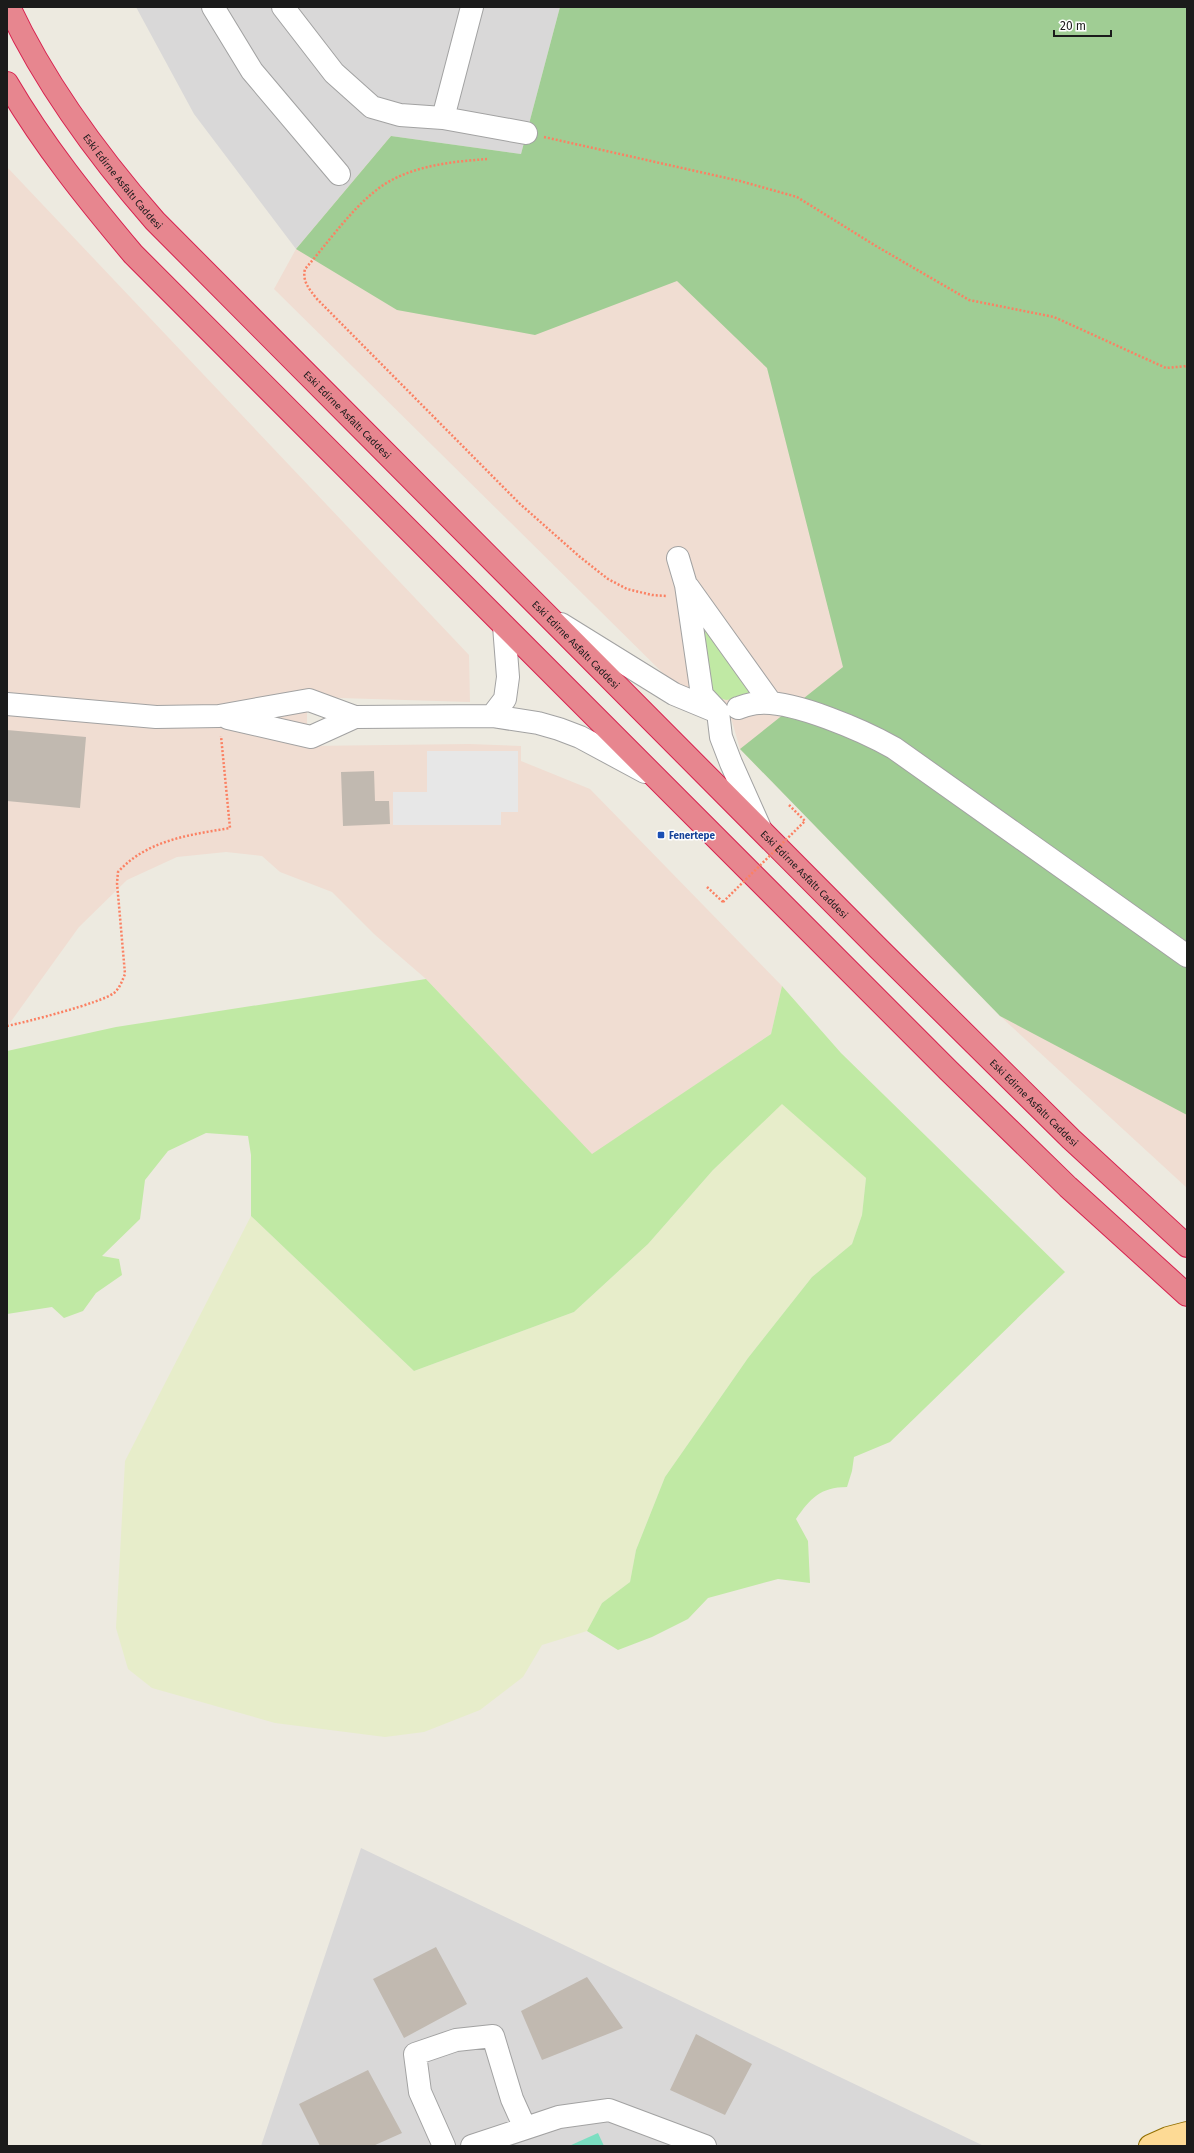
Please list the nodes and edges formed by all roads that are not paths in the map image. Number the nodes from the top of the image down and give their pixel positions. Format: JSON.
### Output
{"nodes":[{"id":1,"x":9,"y":7,"type":"edge"},
{"id":2,"x":213,"y":7,"type":"edge"},
{"id":3,"x":283,"y":7,"type":"edge"},
{"id":4,"x":472,"y":7,"type":"edge"},
{"id":5,"x":7,"y":83,"type":"edge"},
{"id":6,"x":443,"y":118,"type":"junction"},
{"id":7,"x":526,"y":133,"type":"road end"},
{"id":8,"x":339,"y":174,"type":"dead end"},
{"id":9,"x":678,"y":558,"type":"dead end"},
{"id":10,"x":687,"y":590,"type":"junction"},
{"id":11,"x":548,"y":616,"type":"junction"},
{"id":12,"x":504,"y":626,"type":"junction"},
{"id":13,"x":7,"y":704,"type":"edge"},
{"id":14,"x":771,"y":704,"type":"junction"},
{"id":15,"x":728,"y":710,"type":"junction"},
{"id":16,"x":219,"y":716,"type":"junction"},
{"id":17,"x":492,"y":716,"type":"junction"},
{"id":18,"x":355,"y":717,"type":"junction"},
{"id":19,"x":657,"y":778,"type":"junction"},
{"id":20,"x":760,"y":828,"type":"junction"},
{"id":21,"x":1187,"y":956,"type":"edge"},
{"id":22,"x":1187,"y":1246,"type":"edge"},
{"id":23,"x":1187,"y":1295,"type":"edge"},
{"id":24,"x":525,"y":2128,"type":"junction"},
{"id":25,"x":1187,"y":2133,"type":"edge"},
{"id":26,"x":444,"y":2146,"type":"edge"},
{"id":27,"x":472,"y":2146,"type":"edge"},
{"id":28,"x":704,"y":2146,"type":"edge"},
{"id":29,"x":1150,"y":2146,"type":"edge"}],
"edges":[{"from":1,"to":11,"type":"highway","name":"Eski Edirne Asfaltı Caddesi"},
{"from":2,"to":8,"type":"lane"},
{"from":3,"to":6,"type":"lane"},
{"from":4,"to":6,"type":"lane"},
{"from":5,"to":12,"type":"highway"},
{"from":6,"to":7,"type":"lane"},
{"from":9,"to":10,"type":"lane"},
{"from":10,"to":14,"type":"lane"},
{"from":10,"to":15,"type":"lane"},
{"from":11,"to":15,"type":"lane"},
{"from":11,"to":20,"type":"highway","name":"Eski Edirne Asfaltı Caddesi"},
{"from":12,"to":17,"type":"lane"},
{"from":12,"to":19,"type":"highway"},
{"from":13,"to":16,"type":"lane"},
{"from":14,"to":15,"type":"lane"},
{"from":14,"to":21,"type":"lane"},
{"from":15,"to":20,"type":"lane"},
{"from":16,"to":18,"type":"lane"},
{"from":16,"to":18,"type":"lane"},
{"from":17,"to":18,"type":"lane"},
{"from":17,"to":19,"type":"lane"},
{"from":19,"to":23,"type":"highway"},
{"from":20,"to":22,"type":"highway","name":"Eski Edirne Asfaltı Caddesi"},
{"from":24,"to":26,"type":"lane"},
{"from":24,"to":27,"type":"lane"},
{"from":24,"to":28,"type":"lane"},
{"from":25,"to":29,"type":"main road"}]}
